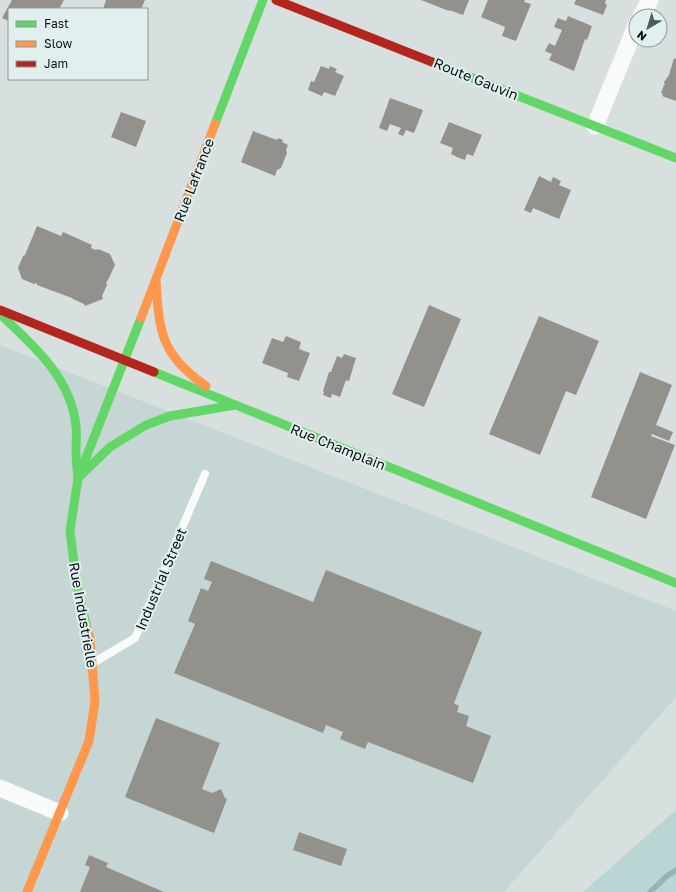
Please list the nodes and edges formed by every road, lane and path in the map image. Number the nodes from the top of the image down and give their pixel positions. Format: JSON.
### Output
{"nodes":[{"id":1,"x":263,"y":0,"type":"edge"},
{"id":2,"x":276,"y":0,"type":"edge"},
{"id":3,"x":628,"y":46,"type":"edge"},
{"id":4,"x":595,"y":126,"type":"junction"},
{"id":5,"x":676,"y":158,"type":"edge"},
{"id":6,"x":156,"y":279,"type":"junction"},
{"id":7,"x":0,"y":310,"type":"edge"},
{"id":8,"x":0,"y":314,"type":"edge"},
{"id":9,"x":125,"y":360,"type":"junction"},
{"id":10,"x":235,"y":405,"type":"junction"},
{"id":11,"x":205,"y":474,"type":"dead end"},
{"id":12,"x":78,"y":478,"type":"junction"},
{"id":13,"x":676,"y":583,"type":"edge"},
{"id":14,"x":93,"y":663,"type":"junction"},
{"id":15,"x":0,"y":788,"type":"edge"},
{"id":16,"x":60,"y":813,"type":"junction"},
{"id":17,"x":27,"y":892,"type":"edge"}],
"edges":[{"from":1,"to":6,"type":"main road","name":"Rue Lafrance"},
{"from":2,"to":4,"type":"main road","name":"Route Gauvin"},
{"from":3,"to":4,"type":"street"},
{"from":4,"to":5,"type":"main road","name":"Route Gauvin"},
{"from":6,"to":9,"type":"main road","name":"Rue Lafrance"},
{"from":6,"to":10,"type":"main road"},
{"from":7,"to":9,"type":"main road","name":"Rue Champlain"},
{"from":8,"to":12,"type":"main road"},
{"from":9,"to":10,"type":"main road","name":"Rue Champlain"},
{"from":9,"to":12,"type":"main road","name":"Rue Industrielle"},
{"from":10,"to":12,"type":"main road"},
{"from":10,"to":13,"type":"main road","name":"Rue Champlain"},
{"from":11,"to":14,"type":"lane","name":"Industrial Street"},
{"from":12,"to":14,"type":"main road","name":"Rue Industrielle"},
{"from":14,"to":16,"type":"main road","name":"Rue Industrielle"},
{"from":15,"to":16,"type":"street"},
{"from":16,"to":17,"type":"main road","name":"Rue Industrielle"}]}
